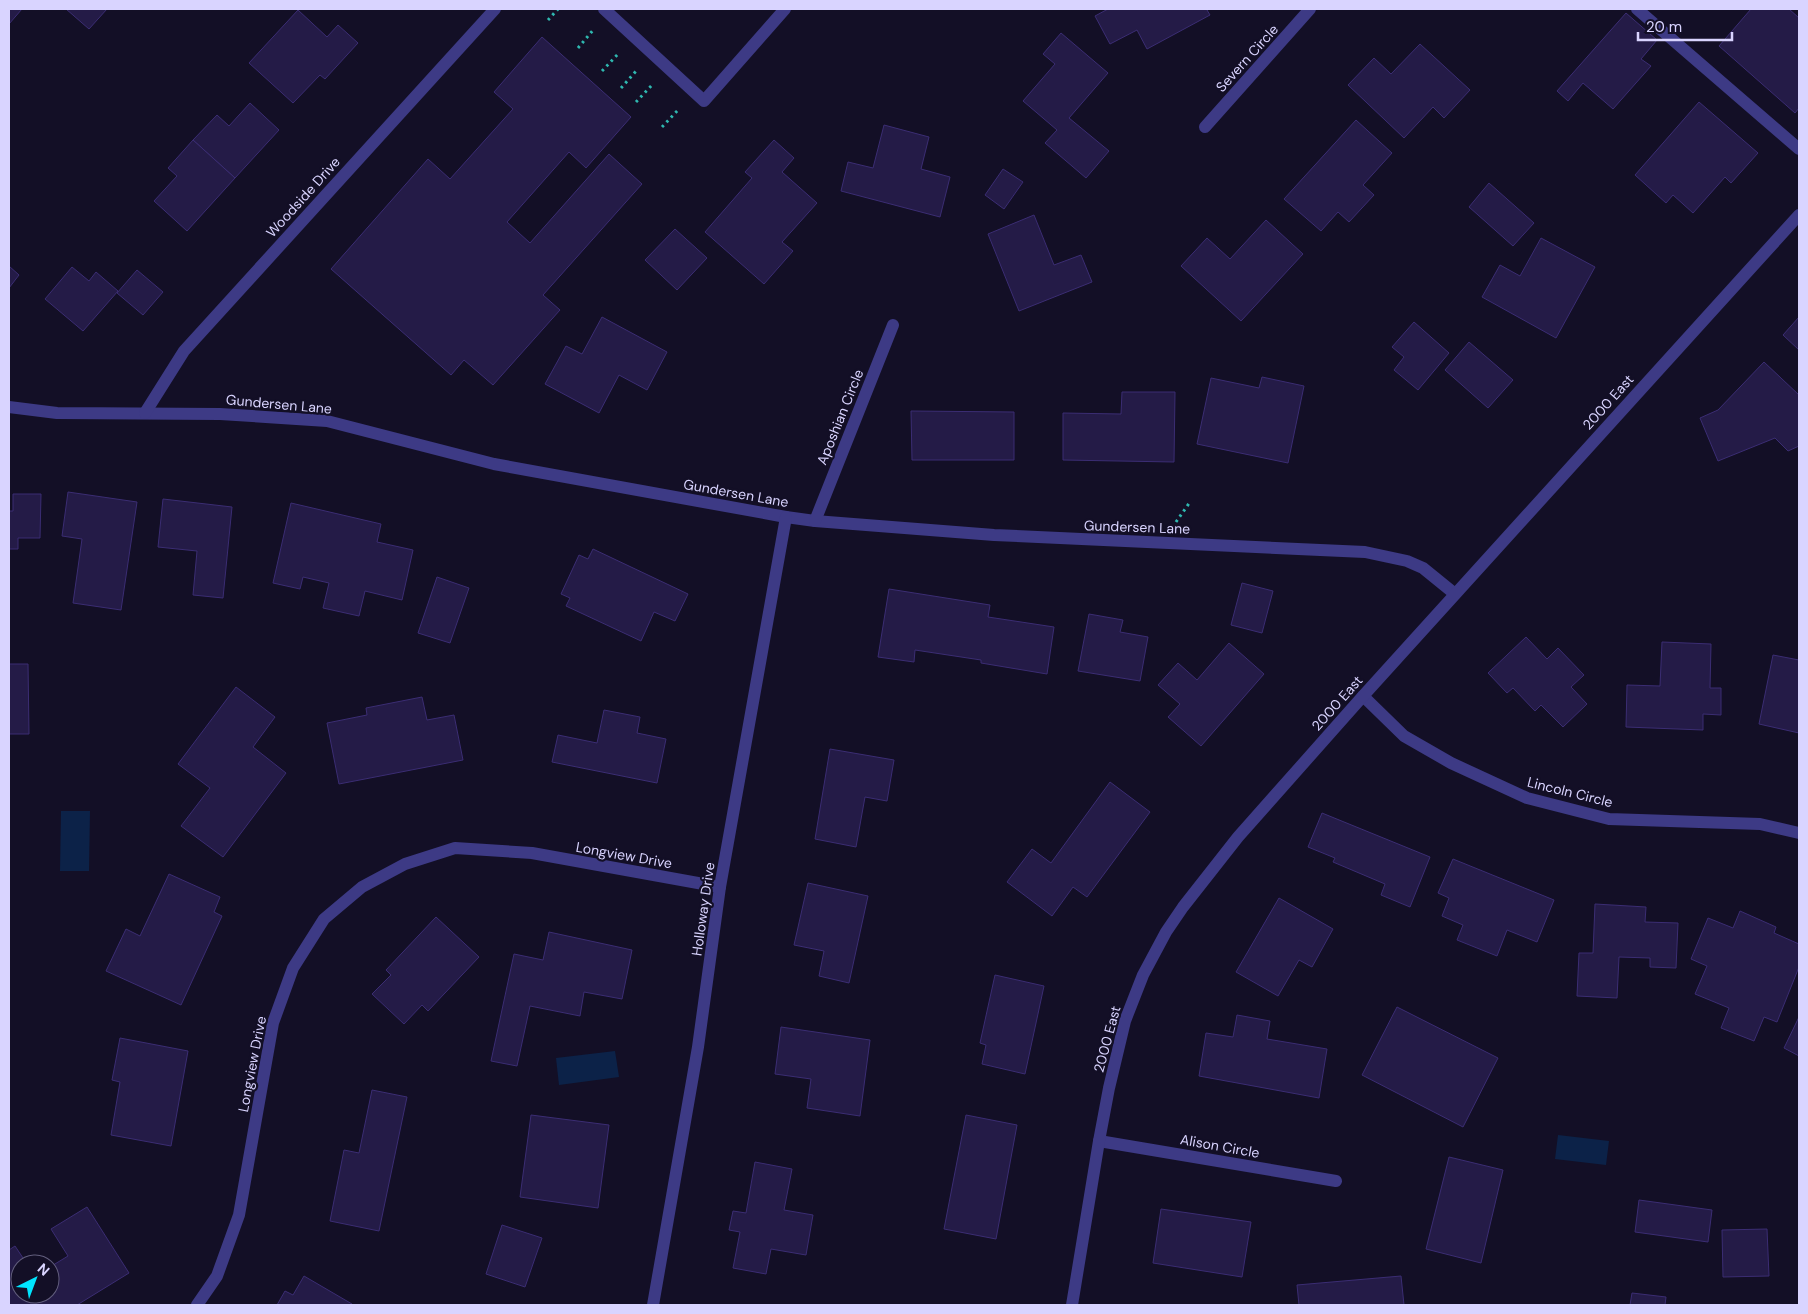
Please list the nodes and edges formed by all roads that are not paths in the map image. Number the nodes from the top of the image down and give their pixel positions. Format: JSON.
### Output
{"nodes":[{"id":1,"x":495,"y":9,"type":"edge"},
{"id":2,"x":604,"y":9,"type":"edge"},
{"id":3,"x":785,"y":9,"type":"edge"},
{"id":4,"x":1310,"y":9,"type":"edge"},
{"id":5,"x":1637,"y":9,"type":"edge"},
{"id":6,"x":1205,"y":127,"type":"dead end"},
{"id":7,"x":1799,"y":149,"type":"edge"},
{"id":8,"x":1799,"y":216,"type":"edge"},
{"id":9,"x":894,"y":326,"type":"dead end"},
{"id":10,"x":9,"y":407,"type":"edge"},
{"id":11,"x":145,"y":413,"type":"junction"},
{"id":12,"x":786,"y":517,"type":"junction"},
{"id":13,"x":815,"y":521,"type":"junction"},
{"id":14,"x":1455,"y":594,"type":"junction"},
{"id":15,"x":1363,"y":696,"type":"junction"},
{"id":16,"x":1799,"y":833,"type":"edge"},
{"id":17,"x":720,"y":887,"type":"junction"},
{"id":18,"x":1099,"y":1141,"type":"junction"},
{"id":19,"x":1336,"y":1181,"type":"dead end"},
{"id":20,"x":197,"y":1305,"type":"edge"},
{"id":21,"x":653,"y":1305,"type":"edge"},
{"id":22,"x":1072,"y":1305,"type":"edge"}],
"edges":[{"from":1,"to":11,"type":"street","name":"Woodside Drive"},
{"from":2,"to":3,"type":"street"},
{"from":4,"to":6,"type":"street","name":"Severn Circle"},
{"from":5,"to":7,"type":"street"},
{"from":8,"to":14,"type":"street","name":"2000 East"},
{"from":9,"to":13,"type":"street","name":"Aposhian Circle"},
{"from":10,"to":11,"type":"street","name":"Gundersen Lane"},
{"from":11,"to":12,"type":"street","name":"Gundersen Lane"},
{"from":12,"to":13,"type":"street","name":"Gundersen Lane"},
{"from":12,"to":17,"type":"street","name":"Holloway Drive"},
{"from":13,"to":14,"type":"street","name":"Gundersen Lane"},
{"from":14,"to":15,"type":"street","name":"2000 East"},
{"from":15,"to":16,"type":"street","name":"Lincoln Circle"},
{"from":15,"to":18,"type":"street","name":"2000 East"},
{"from":17,"to":20,"type":"street","name":"Longview Drive"},
{"from":17,"to":21,"type":"street","name":"Holloway Drive"},
{"from":18,"to":19,"type":"street","name":"Alison Circle"},
{"from":18,"to":22,"type":"street","name":"2000 East"}]}
